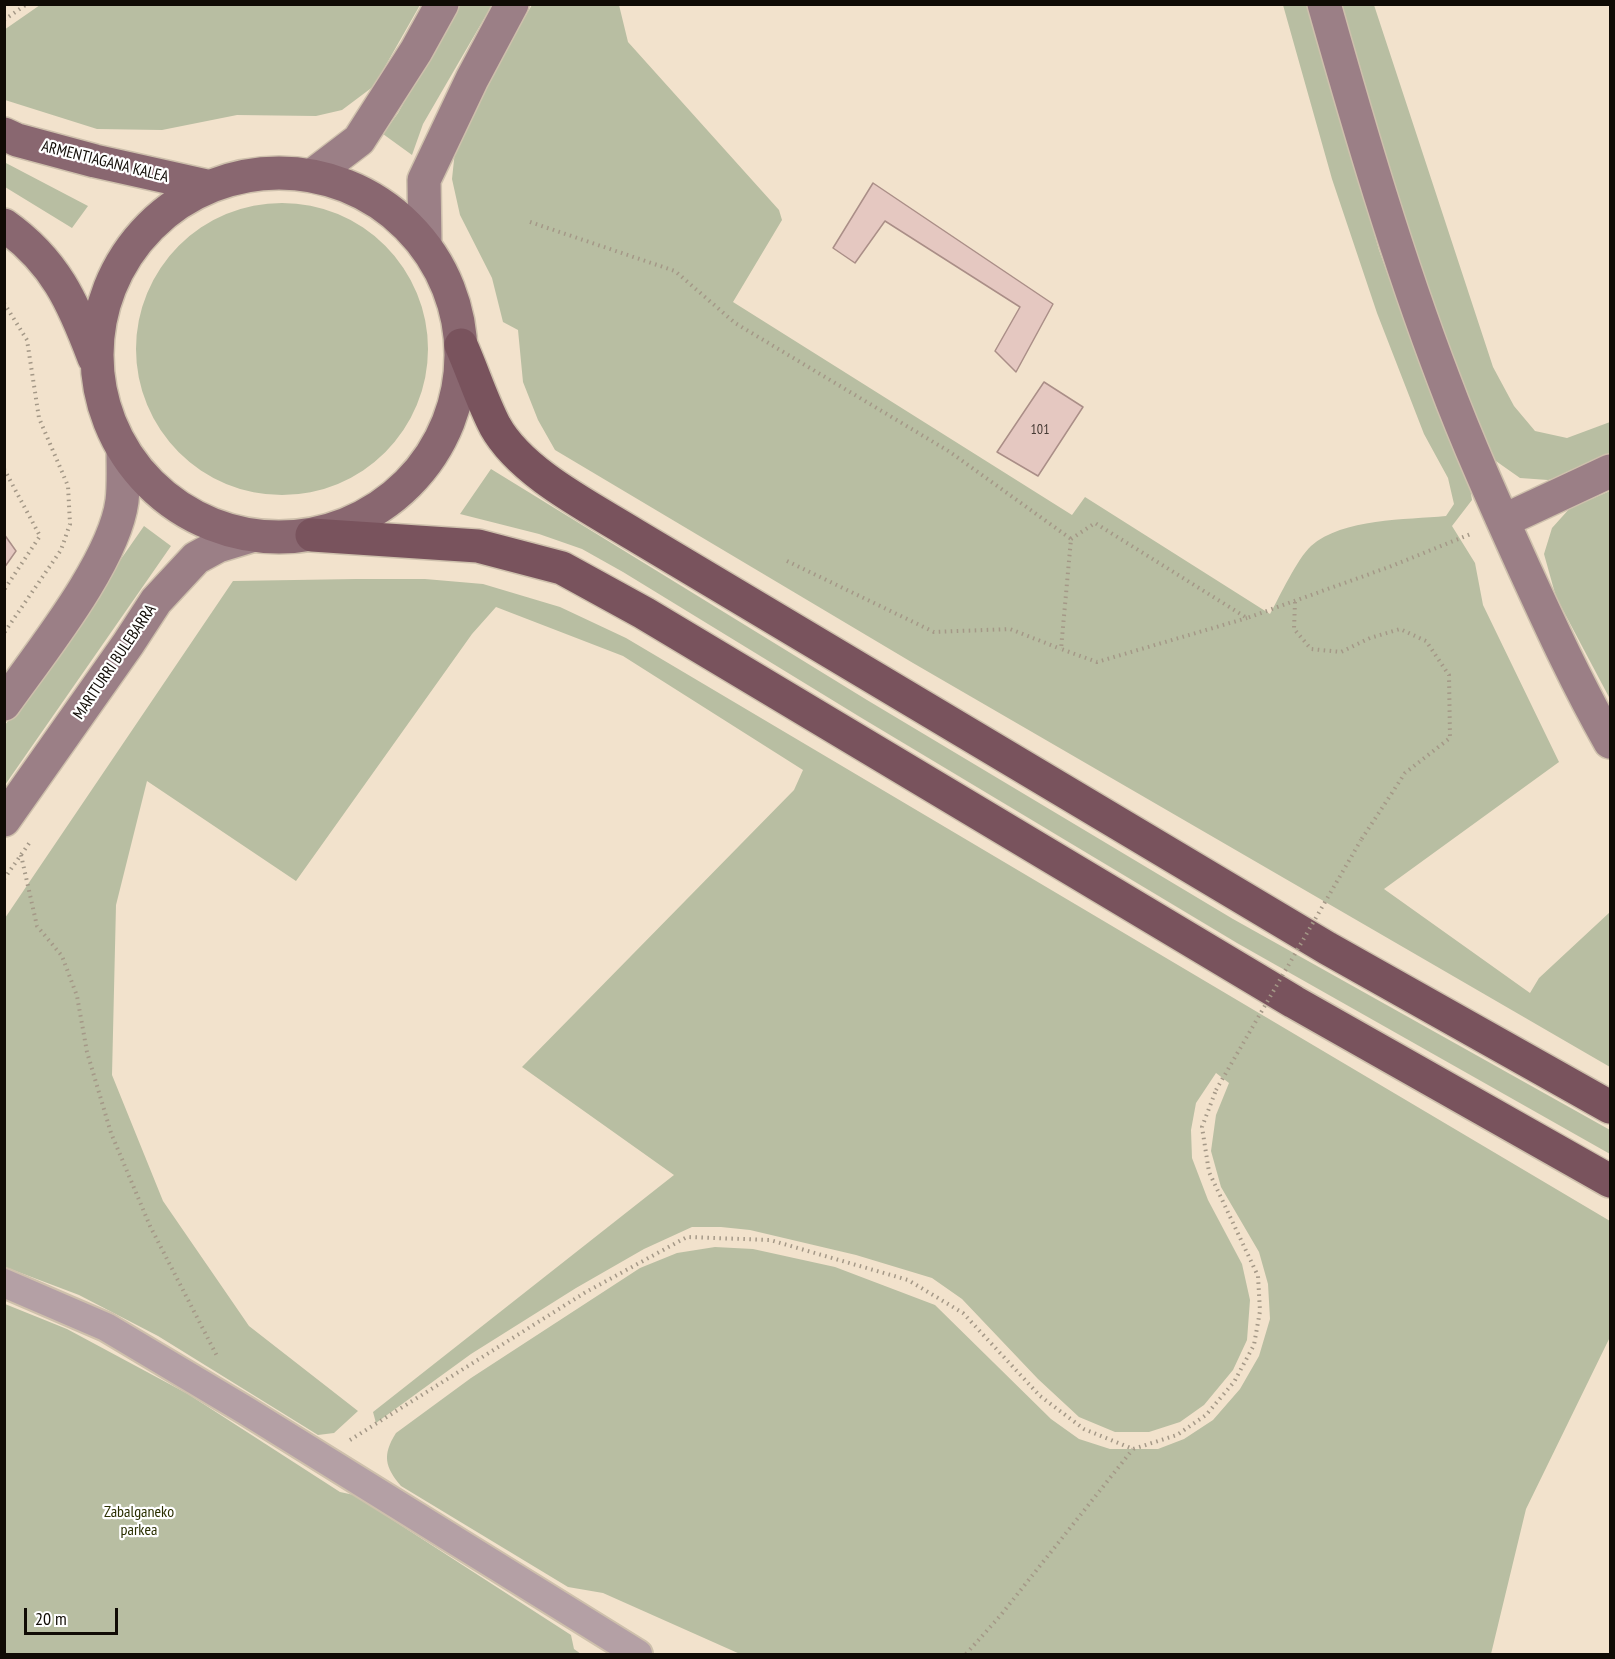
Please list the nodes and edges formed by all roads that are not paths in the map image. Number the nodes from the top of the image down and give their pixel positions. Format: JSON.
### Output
{"nodes":[{"id":1,"x":441,"y":4,"type":"edge"},
{"id":2,"x":512,"y":4,"type":"edge"},
{"id":3,"x":1324,"y":4,"type":"edge"},
{"id":4,"x":4,"y":134,"type":"edge"},
{"id":5,"x":313,"y":175,"type":"junction"},
{"id":6,"x":207,"y":186,"type":"junction"},
{"id":7,"x":4,"y":225,"type":"edge"},
{"id":8,"x":426,"y":246,"type":"junction"},
{"id":9,"x":461,"y":345,"type":"junction"},
{"id":10,"x":96,"y":365,"type":"junction"},
{"id":11,"x":123,"y":450,"type":"junction"},
{"id":12,"x":1611,"y":471,"type":"edge"},
{"id":13,"x":1503,"y":520,"type":"junction"},
{"id":14,"x":312,"y":535,"type":"junction"},
{"id":15,"x":251,"y":536,"type":"junction"},
{"id":16,"x":4,"y":704,"type":"edge"},
{"id":17,"x":1611,"y":742,"type":"edge"},
{"id":18,"x":4,"y":819,"type":"edge"},
{"id":19,"x":1611,"y":1107,"type":"edge"},
{"id":20,"x":1611,"y":1181,"type":"edge"},
{"id":21,"x":4,"y":1283,"type":"edge"},
{"id":22,"x":638,"y":1654,"type":"edge"}],
"edges":[{"from":1,"to":5,"type":"street"},
{"from":2,"to":8,"type":"street"},
{"from":3,"to":13,"type":"street"},
{"from":4,"to":6,"type":"main road","name":"ARMENTIAGANA KALEA"},
{"from":5,"to":6,"type":"main road"},
{"from":5,"to":8,"type":"main road"},
{"from":6,"to":10,"type":"main road"},
{"from":7,"to":10,"type":"main road"},
{"from":8,"to":9,"type":"main road"},
{"from":9,"to":14,"type":"main road"},
{"from":9,"to":19,"type":"highway"},
{"from":10,"to":11,"type":"main road"},
{"from":11,"to":15,"type":"main road"},
{"from":11,"to":16,"type":"street"},
{"from":12,"to":13,"type":"street"},
{"from":13,"to":17,"type":"street"},
{"from":14,"to":15,"type":"main road"},
{"from":14,"to":20,"type":"highway"},
{"from":15,"to":18,"type":"street","name":"MARITURRI BULEBARRA"},
{"from":21,"to":22,"type":"street"}]}
